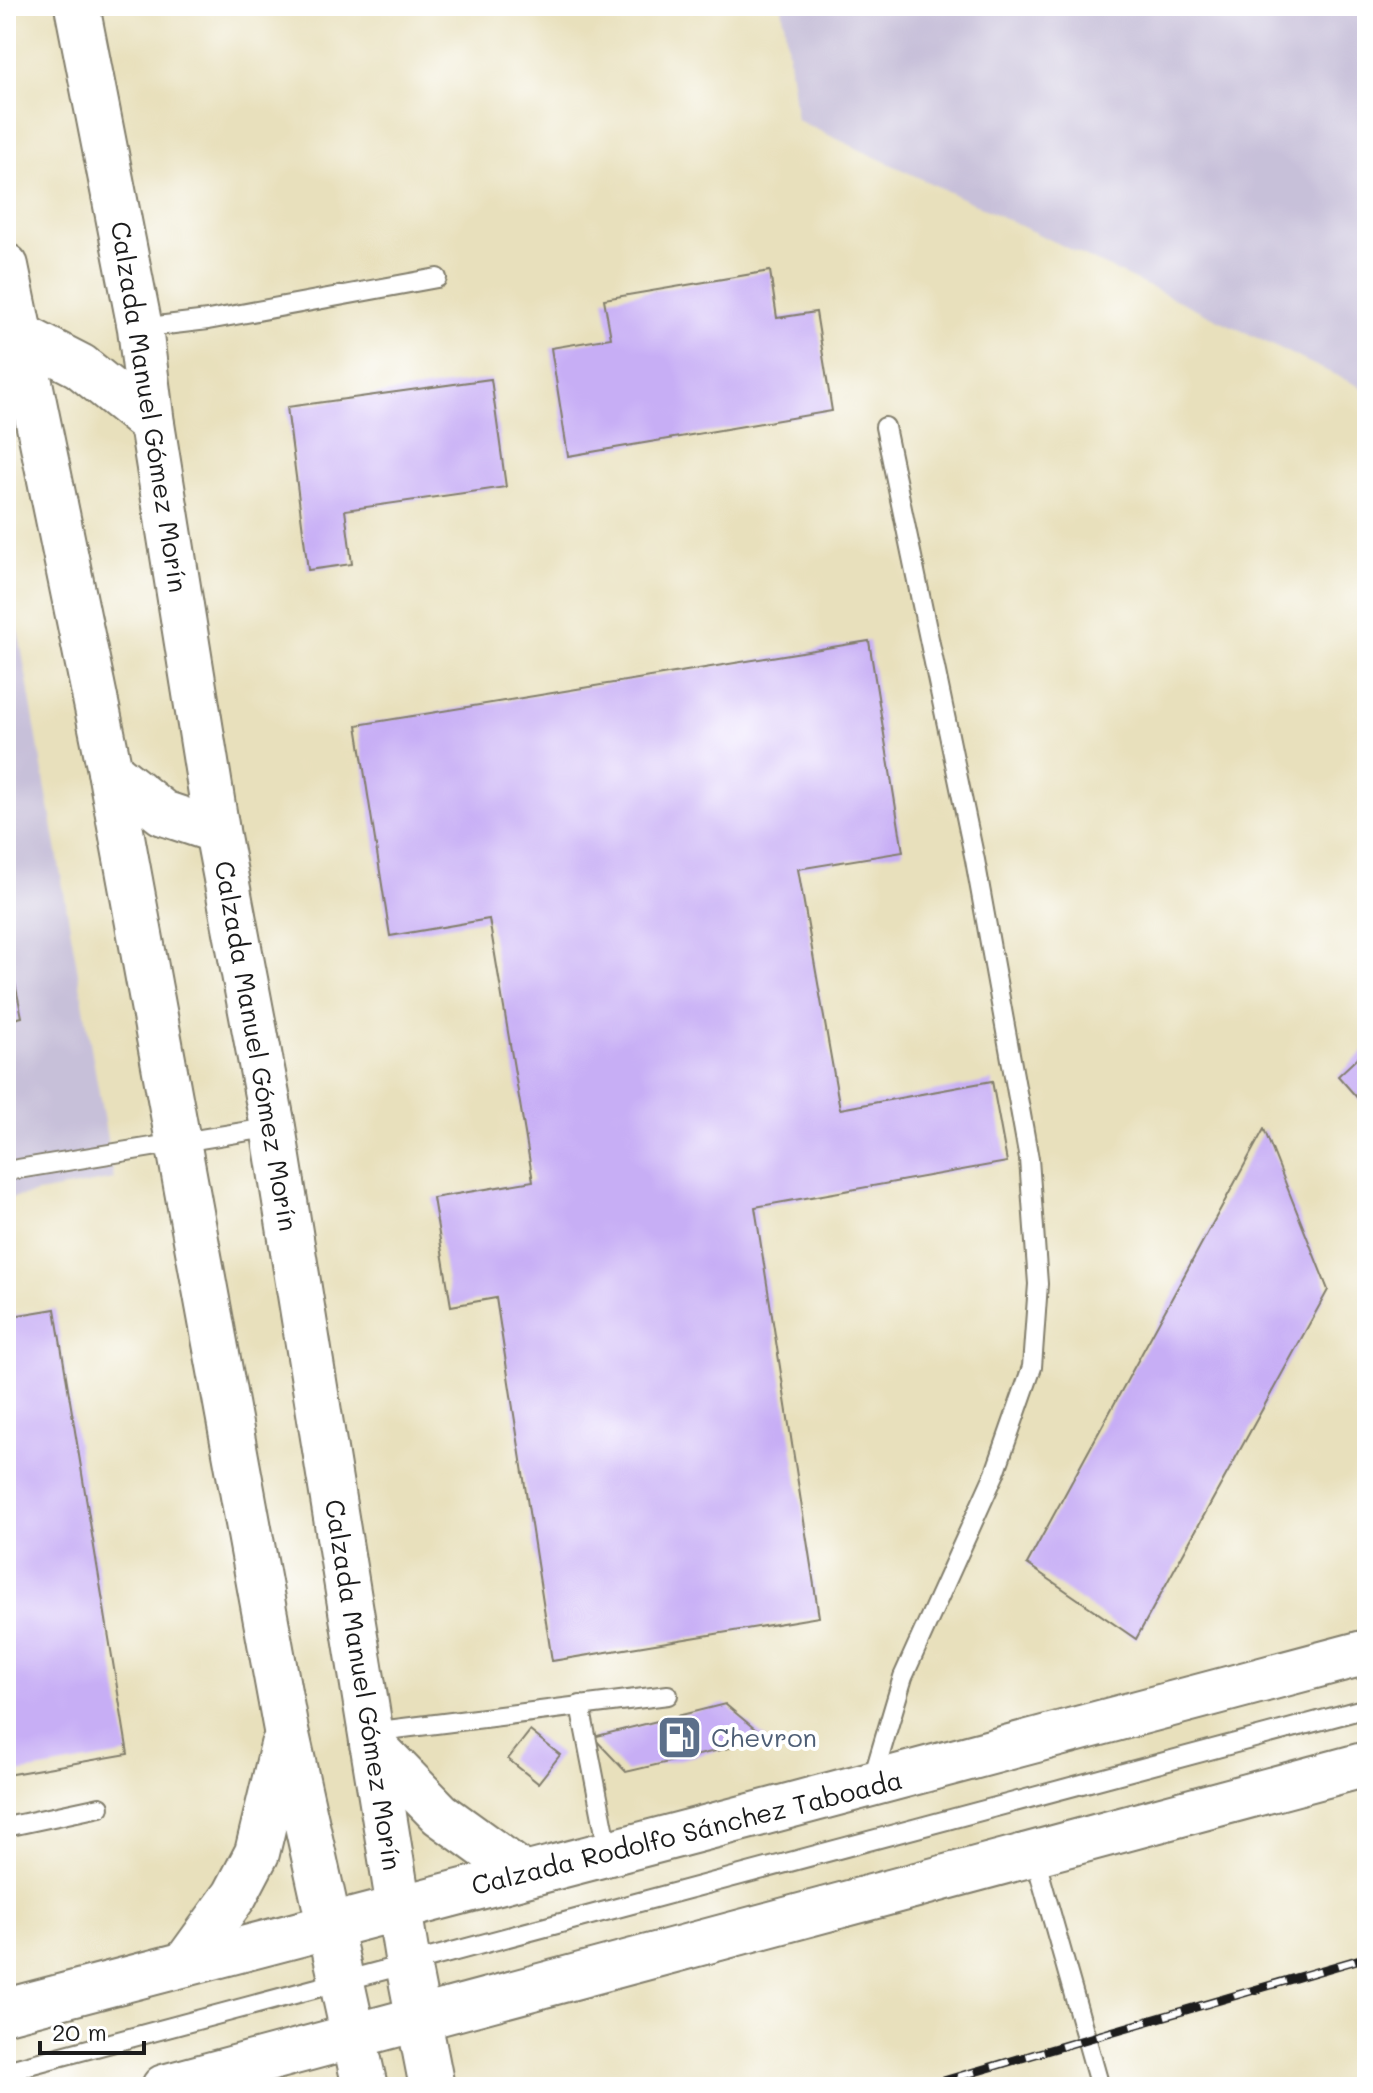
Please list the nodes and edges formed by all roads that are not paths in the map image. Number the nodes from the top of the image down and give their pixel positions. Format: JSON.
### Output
{"nodes":[{"id":1,"x":77,"y":6,"type":"edge"},
{"id":2,"x":6,"y":266,"type":"edge"},
{"id":3,"x":437,"y":278,"type":"dead end"},
{"id":4,"x":140,"y":328,"type":"junction"},
{"id":5,"x":12,"y":332,"type":"edge"},
{"id":6,"x":152,"y":424,"type":"junction"},
{"id":7,"x":885,"y":427,"type":"dead end"},
{"id":8,"x":110,"y":771,"type":"junction"},
{"id":9,"x":217,"y":831,"type":"junction"},
{"id":10,"x":273,"y":1127,"type":"junction"},
{"id":11,"x":176,"y":1143,"type":"junction"},
{"id":12,"x":6,"y":1171,"type":"edge"},
{"id":13,"x":1367,"y":1652,"type":"edge"},
{"id":14,"x":668,"y":1695,"type":"dead end"},
{"id":15,"x":580,"y":1705,"type":"junction"},
{"id":16,"x":1367,"y":1708,"type":"edge"},
{"id":17,"x":286,"y":1730,"type":"junction"},
{"id":18,"x":371,"y":1738,"type":"junction"},
{"id":19,"x":1367,"y":1764,"type":"edge"},
{"id":20,"x":870,"y":1787,"type":"junction"},
{"id":21,"x":100,"y":1807,"type":"dead end"},
{"id":22,"x":6,"y":1827,"type":"edge"},
{"id":23,"x":609,"y":1854,"type":"junction"},
{"id":24,"x":1034,"y":1854,"type":"junction"},
{"id":25,"x":523,"y":1874,"type":"junction"},
{"id":26,"x":398,"y":1906,"type":"junction"},
{"id":27,"x":331,"y":1925,"type":"junction"},
{"id":28,"x":185,"y":1964,"type":"junction"},
{"id":29,"x":408,"y":1964,"type":"junction"},
{"id":30,"x":342,"y":1982,"type":"junction"},
{"id":31,"x":6,"y":2011,"type":"edge"},
{"id":32,"x":418,"y":2019,"type":"junction"},
{"id":33,"x":355,"y":2035,"type":"junction"},
{"id":34,"x":6,"y":2071,"type":"edge"},
{"id":35,"x":164,"y":2087,"type":"edge"},
{"id":36,"x":365,"y":2087,"type":"edge"},
{"id":37,"x":432,"y":2087,"type":"edge"},
{"id":38,"x":1100,"y":2087,"type":"edge"}],
"edges":[{"from":1,"to":4,"type":"main road","name":"Calzada Manuel Gómez Morín"},
{"from":2,"to":5,"type":"main road"},
{"from":3,"to":4,"type":"lane"},
{"from":4,"to":6,"type":"main road","name":"Calzada Manuel Gómez Morín"},
{"from":5,"to":6,"type":"main road"},
{"from":5,"to":8,"type":"main road"},
{"from":6,"to":9,"type":"main road","name":"Calzada Manuel Gómez Morín"},
{"from":7,"to":20,"type":"lane"},
{"from":8,"to":9,"type":"main road"},
{"from":8,"to":11,"type":"main road"},
{"from":9,"to":10,"type":"main road","name":"Calzada Manuel Gómez Morín"},
{"from":10,"to":11,"type":"lane"},
{"from":10,"to":18,"type":"main road","name":"Calzada Manuel Gómez Morín"},
{"from":11,"to":12,"type":"lane"},
{"from":11,"to":17,"type":"main road"},
{"from":13,"to":20,"type":"main road","name":"Calzada Rodolfo Sánchez Taboada"},
{"from":14,"to":15,"type":"lane"},
{"from":15,"to":18,"type":"lane"},
{"from":15,"to":23,"type":"lane"},
{"from":16,"to":29,"type":"lane"},
{"from":17,"to":27,"type":"main road"},
{"from":17,"to":28,"type":"main road"},
{"from":18,"to":25,"type":"main road"},
{"from":18,"to":26,"type":"main road","name":"Calzada Manuel Gómez Morín"},
{"from":19,"to":24,"type":"main road"},
{"from":20,"to":23,"type":"main road","name":"Calzada Rodolfo Sánchez Taboada"},
{"from":21,"to":22,"type":"lane"},
{"from":23,"to":25,"type":"main road","name":"Calzada Rodolfo Sánchez Taboada"},
{"from":24,"to":32,"type":"main road"},
{"from":24,"to":38,"type":"lane"},
{"from":25,"to":26,"type":"main road","name":"Calzada Rodolfo Sánchez Taboada"},
{"from":26,"to":27,"type":"main road","name":"Calzada Rodolfo Sánchez Taboada"},
{"from":26,"to":29,"type":"main road","name":"Calzada Manuel Gómez Morín"},
{"from":27,"to":28,"type":"main road","name":"Calzada Rodolfo Sánchez Taboada"},
{"from":27,"to":30,"type":"main road"},
{"from":28,"to":31,"type":"main road","name":"Calzada Rodolfo Sánchez Taboada"},
{"from":29,"to":30,"type":"lane"},
{"from":29,"to":32,"type":"main road","name":"Calzada Manuel Gómez Morín"},
{"from":30,"to":33,"type":"main road"},
{"from":30,"to":34,"type":"lane"},
{"from":32,"to":33,"type":"main road"},
{"from":32,"to":37,"type":"main road","name":"Calzada Manuel Gómez Morín"},
{"from":33,"to":35,"type":"main road"},
{"from":33,"to":36,"type":"main road"}]}
